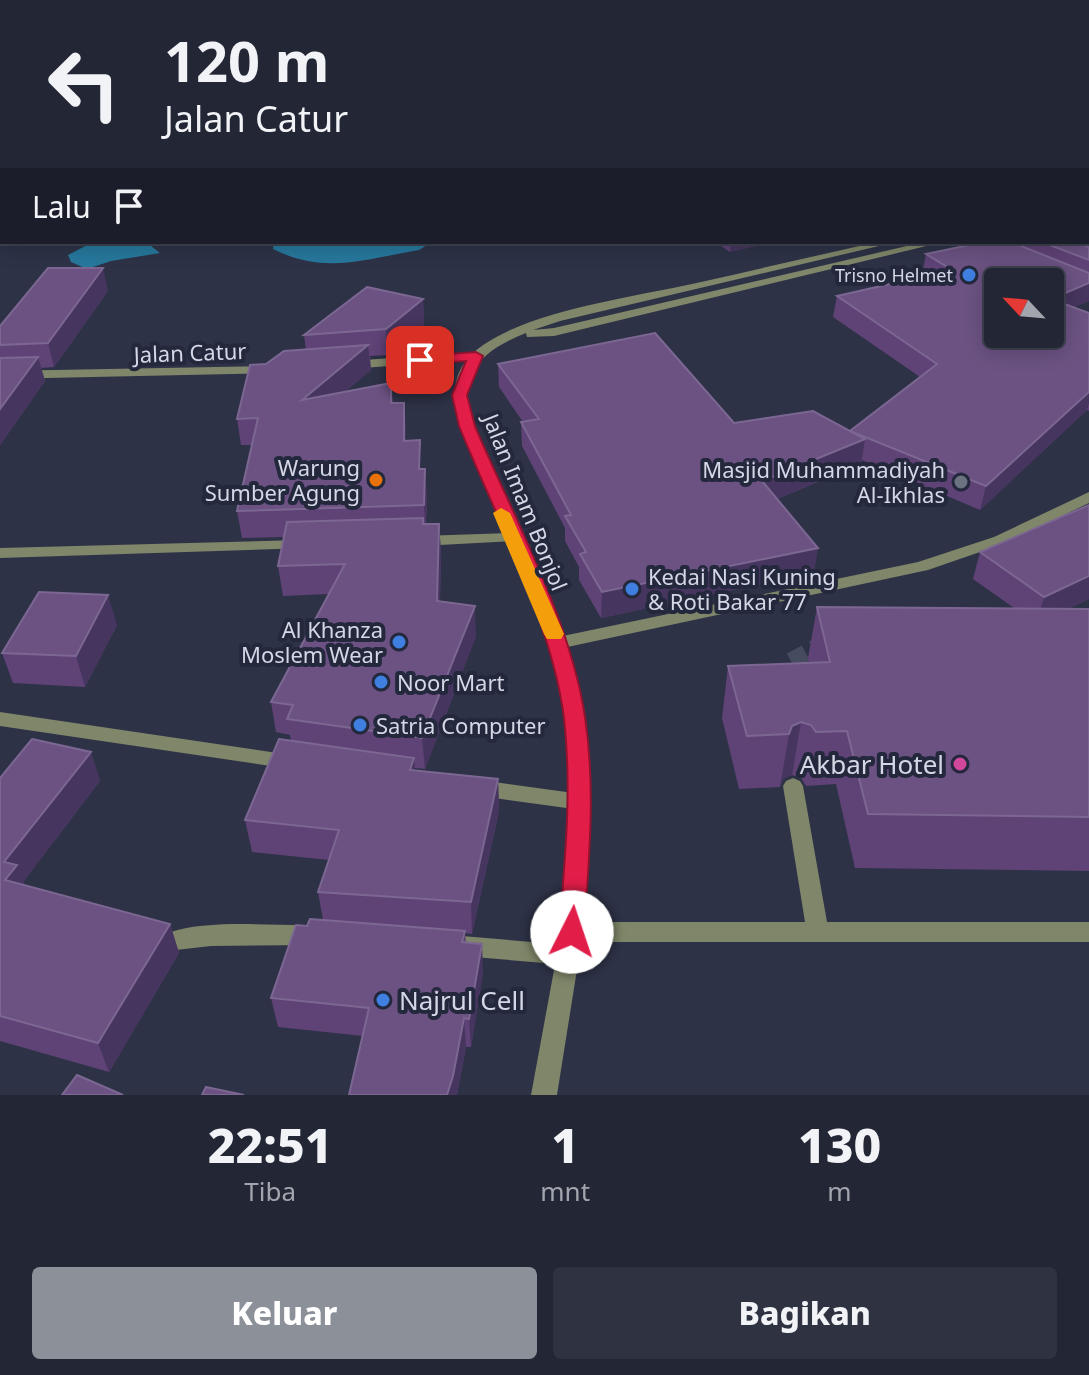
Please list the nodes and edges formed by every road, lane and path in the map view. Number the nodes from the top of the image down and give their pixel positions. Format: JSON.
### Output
{"nodes":[{"id":1,"x":882,"y":244,"type":"edge"},
{"id":2,"x":929,"y":244,"type":"edge"},
{"id":3,"x":506,"y":336,"type":"junction"},
{"id":4,"x":476,"y":356,"type":"junction"},
{"id":5,"x":336,"y":366,"type":"edge"},
{"id":6,"x":281,"y":369,"type":"edge"},
{"id":7,"x":0,"y":375,"type":"edge"},
{"id":8,"x":1087,"y":498,"type":"edge"},
{"id":9,"x":511,"y":538,"type":"junction"},
{"id":10,"x":400,"y":542,"type":"edge"},
{"id":11,"x":320,"y":544,"type":"edge"},
{"id":12,"x":0,"y":553,"type":"edge"},
{"id":13,"x":558,"y":643,"type":"junction"},
{"id":14,"x":0,"y":719,"type":"edge"},
{"id":15,"x":311,"y":765,"type":"edge"},
{"id":16,"x":462,"y":786,"type":"edge"},
{"id":17,"x":793,"y":786,"type":"dead end"},
{"id":18,"x":581,"y":802,"type":"junction"},
{"id":19,"x":817,"y":930,"type":"junction"},
{"id":20,"x":1089,"y":932,"type":"edge"},
{"id":21,"x":341,"y":937,"type":"edge"},
{"id":22,"x":176,"y":940,"type":"dead end"},
{"id":23,"x":570,"y":943,"type":"junction"},
{"id":24,"x":432,"y":944,"type":"edge"},
{"id":25,"x":544,"y":1095,"type":"edge"}],
"edges":[{"from":1,"to":3,"type":"street"},
{"from":2,"to":3,"type":"street"},
{"from":3,"to":4,"type":"street"},
{"from":4,"to":5,"type":"street"},
{"from":4,"to":9,"type":"street","name":"Jalan Imam Bonjol"},
{"from":6,"to":7,"type":"street","name":"Jalan Catur"},
{"from":8,"to":13,"type":"street"},
{"from":9,"to":10,"type":"street"},
{"from":9,"to":13,"type":"street","name":"Jalan Imam Bonjol"},
{"from":11,"to":12,"type":"street"},
{"from":13,"to":18,"type":"street","name":"Jalan Imam Bonjol"},
{"from":14,"to":15,"type":"street"},
{"from":16,"to":18,"type":"street"},
{"from":17,"to":19,"type":"street"},
{"from":18,"to":23,"type":"street","name":"Jalan Imam Bonjol"},
{"from":19,"to":20,"type":"street"},
{"from":19,"to":23,"type":"street"},
{"from":21,"to":22,"type":"street"},
{"from":23,"to":24,"type":"street"},
{"from":23,"to":25,"type":"street","name":"Jalan Imam Bonjol"}]}
